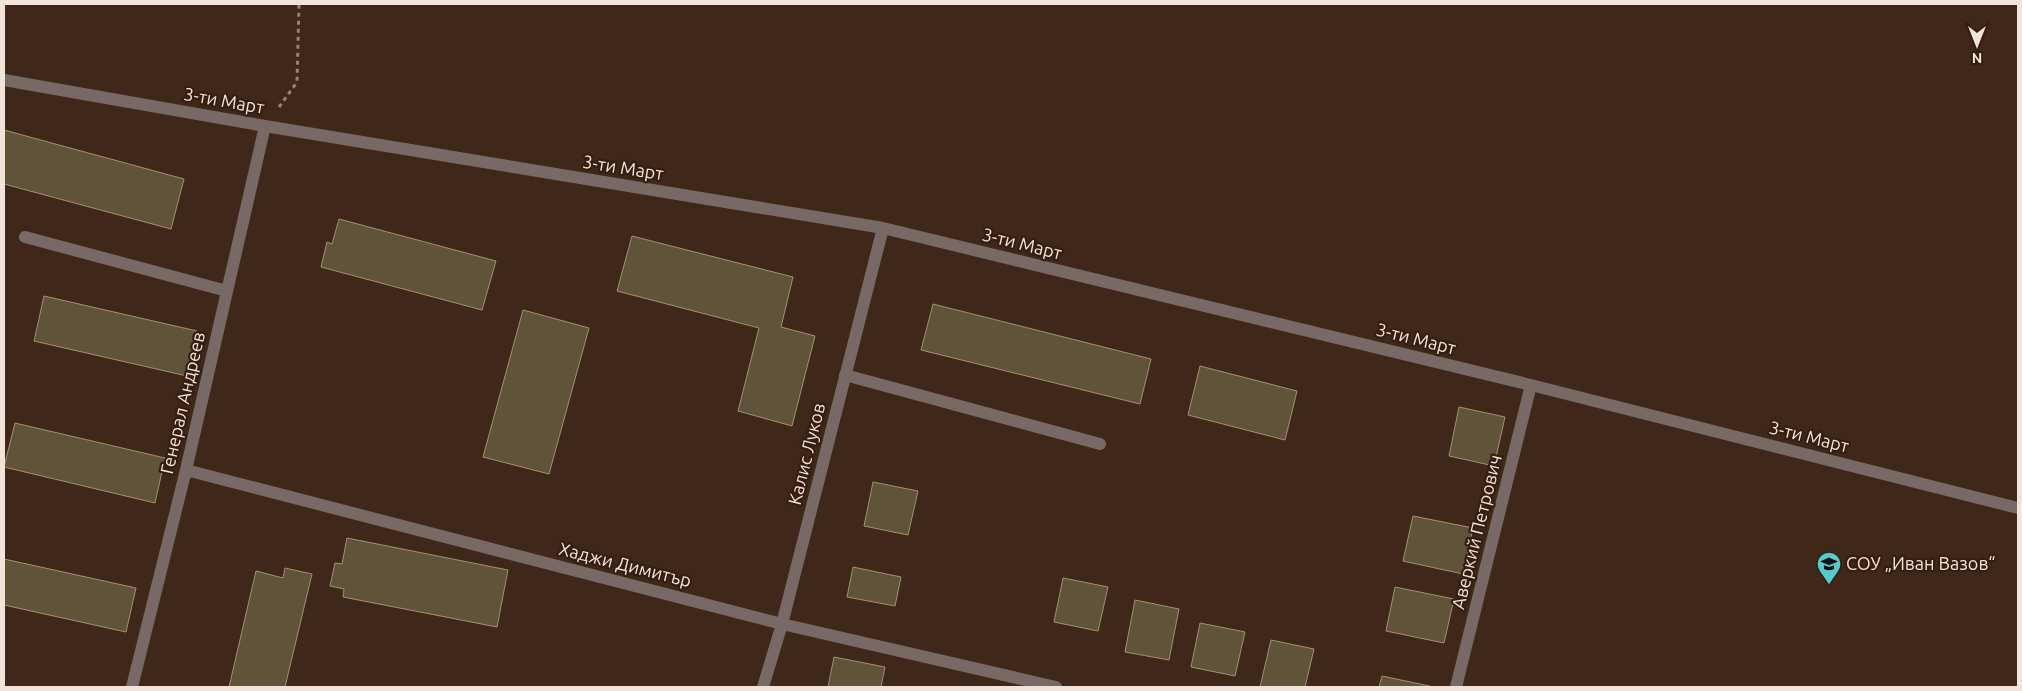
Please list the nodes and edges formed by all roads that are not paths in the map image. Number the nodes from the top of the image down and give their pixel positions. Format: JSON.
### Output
{"nodes":[{"id":1,"x":4,"y":80,"type":"edge"},
{"id":2,"x":265,"y":126,"type":"junction"},
{"id":3,"x":883,"y":228,"type":"junction"},
{"id":4,"x":25,"y":237,"type":"dead end"},
{"id":5,"x":227,"y":291,"type":"junction"},
{"id":6,"x":844,"y":375,"type":"junction"},
{"id":7,"x":1531,"y":385,"type":"junction"},
{"id":8,"x":1100,"y":444,"type":"dead end"},
{"id":9,"x":186,"y":470,"type":"junction"},
{"id":10,"x":2018,"y":508,"type":"edge"},
{"id":11,"x":782,"y":624,"type":"junction"},
{"id":12,"x":132,"y":687,"type":"edge"},
{"id":13,"x":763,"y":687,"type":"edge"},
{"id":14,"x":1056,"y":687,"type":"edge"},
{"id":15,"x":1456,"y":687,"type":"edge"}],
"edges":[{"from":1,"to":2,"type":"street","name":"3-ти Март"},
{"from":2,"to":3,"type":"street","name":"3-ти Март"},
{"from":2,"to":5,"type":"street","name":"Генерал Андреев"},
{"from":3,"to":6,"type":"street","name":"Калис Луков"},
{"from":3,"to":7,"type":"street","name":"3-ти Март"},
{"from":4,"to":5,"type":"street"},
{"from":5,"to":9,"type":"street","name":"Генерал Андреев"},
{"from":6,"to":8,"type":"street"},
{"from":6,"to":11,"type":"street","name":"Калис Луков"},
{"from":7,"to":10,"type":"street","name":"3-ти Март"},
{"from":7,"to":15,"type":"street","name":"Аверкий Петрович"},
{"from":9,"to":11,"type":"street","name":"Хаджи Димитър"},
{"from":9,"to":12,"type":"street","name":"Генерал Андреев"},
{"from":11,"to":13,"type":"street","name":"Калис Луков"},
{"from":11,"to":14,"type":"street","name":"Хаджи Димитър"}]}
